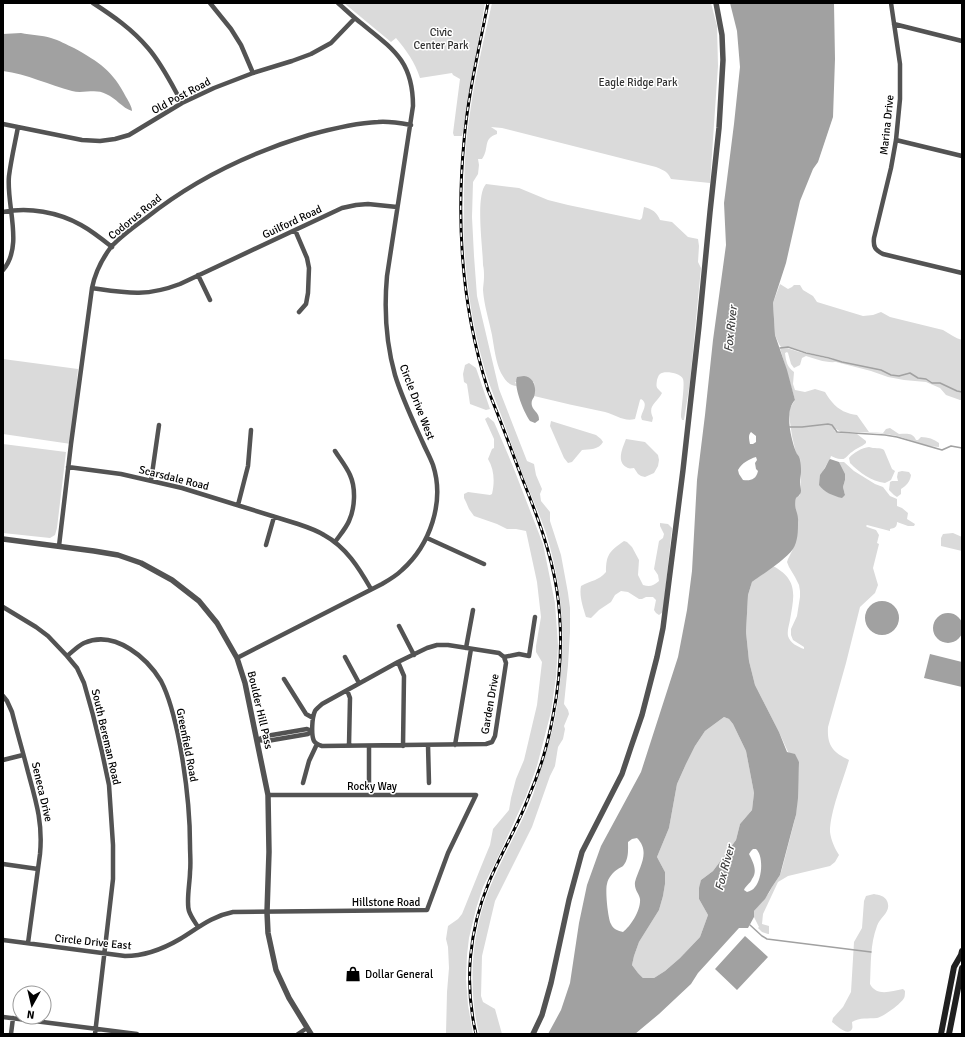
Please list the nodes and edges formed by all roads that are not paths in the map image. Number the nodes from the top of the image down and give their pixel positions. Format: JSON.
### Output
{"nodes":[{"id":1,"x":93,"y":3,"type":"edge"},
{"id":2,"x":210,"y":3,"type":"edge"},
{"id":3,"x":338,"y":3,"type":"edge"},
{"id":4,"x":716,"y":3,"type":"edge"},
{"id":5,"x":891,"y":3,"type":"edge"},
{"id":6,"x":355,"y":18,"type":"junction"},
{"id":7,"x":894,"y":24,"type":"junction"},
{"id":8,"x":962,"y":41,"type":"edge"},
{"id":9,"x":253,"y":73,"type":"junction"},
{"id":10,"x":182,"y":103,"type":"junction"},
{"id":11,"x":3,"y":124,"type":"edge"},
{"id":12,"x":411,"y":125,"type":"junction"},
{"id":13,"x":18,"y":127,"type":"junction"},
{"id":14,"x":896,"y":140,"type":"junction"},
{"id":15,"x":962,"y":156,"type":"edge"},
{"id":16,"x":398,"y":207,"type":"junction"},
{"id":17,"x":12,"y":210,"type":"junction"},
{"id":18,"x":3,"y":212,"type":"edge"},
{"id":19,"x":295,"y":230,"type":"junction"},
{"id":20,"x":112,"y":247,"type":"junction"},
{"id":21,"x":3,"y":270,"type":"edge"},
{"id":22,"x":962,"y":273,"type":"edge"},
{"id":23,"x":198,"y":275,"type":"junction"},
{"id":24,"x":92,"y":288,"type":"junction"},
{"id":25,"x":210,"y":300,"type":"dead end"},
{"id":26,"x":299,"y":312,"type":"dead end"},
{"id":27,"x":159,"y":425,"type":"dead end"},
{"id":28,"x":251,"y":430,"type":"dead end"},
{"id":29,"x":335,"y":451,"type":"dead end"},
{"id":30,"x":68,"y":468,"type":"junction"},
{"id":31,"x":151,"y":481,"type":"junction"},
{"id":32,"x":238,"y":505,"type":"junction"},
{"id":33,"x":274,"y":517,"type":"junction"},
{"id":34,"x":427,"y":538,"type":"junction"},
{"id":35,"x":3,"y":539,"type":"edge"},
{"id":36,"x":335,"y":542,"type":"junction"},
{"id":37,"x":266,"y":545,"type":"dead end"},
{"id":38,"x":59,"y":546,"type":"junction"},
{"id":39,"x":484,"y":564,"type":"dead end"},
{"id":40,"x":371,"y":589,"type":"junction"},
{"id":41,"x":3,"y":607,"type":"edge"},
{"id":42,"x":473,"y":610,"type":"dead end"},
{"id":43,"x":535,"y":618,"type":"dead end"},
{"id":44,"x":399,"y":626,"type":"dead end"},
{"id":45,"x":469,"y":649,"type":"junction"},
{"id":46,"x":414,"y":655,"type":"junction"},
{"id":47,"x":67,"y":656,"type":"junction"},
{"id":48,"x":345,"y":657,"type":"dead end"},
{"id":49,"x":504,"y":657,"type":"junction"},
{"id":50,"x":238,"y":658,"type":"junction"},
{"id":51,"x":398,"y":662,"type":"junction"},
{"id":52,"x":284,"y":679,"type":"dead end"},
{"id":53,"x":360,"y":683,"type":"junction"},
{"id":54,"x":347,"y":690,"type":"junction"},
{"id":55,"x":3,"y":696,"type":"edge"},
{"id":56,"x":313,"y":718,"type":"junction"},
{"id":57,"x":312,"y":730,"type":"junction"},
{"id":58,"x":258,"y":740,"type":"junction"},
{"id":59,"x":317,"y":744,"type":"junction"},
{"id":60,"x":349,"y":745,"type":"junction"},
{"id":61,"x":428,"y":745,"type":"junction"},
{"id":62,"x":455,"y":745,"type":"junction"},
{"id":63,"x":369,"y":746,"type":"junction"},
{"id":64,"x":403,"y":746,"type":"junction"},
{"id":65,"x":24,"y":755,"type":"junction"},
{"id":66,"x":3,"y":760,"type":"edge"},
{"id":67,"x":303,"y":783,"type":"dead end"},
{"id":68,"x":429,"y":783,"type":"dead end"},
{"id":69,"x":369,"y":784,"type":"dead end"},
{"id":70,"x":268,"y":795,"type":"junction"},
{"id":71,"x":476,"y":795,"type":"joint"},
{"id":72,"x":3,"y":864,"type":"edge"},
{"id":73,"x":38,"y":869,"type":"junction"},
{"id":74,"x":267,"y":912,"type":"junction"},
{"id":75,"x":198,"y":927,"type":"junction"},
{"id":76,"x":3,"y":940,"type":"edge"},
{"id":77,"x":28,"y":944,"type":"junction"},
{"id":78,"x":104,"y":953,"type":"junction"},
{"id":79,"x":961,"y":953,"type":"edge"},
{"id":80,"x":962,"y":968,"type":"edge"},
{"id":81,"x":52,"y":1023,"type":"edge"},
{"id":82,"x":95,"y":1028,"type":"junction"},
{"id":83,"x":307,"y":1028,"type":"junction"},
{"id":84,"x":95,"y":1034,"type":"edge"},
{"id":85,"x":137,"y":1034,"type":"edge"},
{"id":86,"x":298,"y":1034,"type":"edge"},
{"id":87,"x":311,"y":1034,"type":"edge"},
{"id":88,"x":533,"y":1034,"type":"edge"},
{"id":89,"x":942,"y":1034,"type":"edge"},
{"id":90,"x":949,"y":1034,"type":"edge"}],
"edges":[{"from":1,"to":10,"type":"street"},
{"from":2,"to":9,"type":"street"},
{"from":3,"to":6,"type":"street","name":"Circle Drive West"},
{"from":4,"to":88,"type":"street"},
{"from":5,"to":7,"type":"street","name":"Marina Drive"},
{"from":6,"to":9,"type":"street","name":"Old Post Road"},
{"from":6,"to":12,"type":"street","name":"Circle Drive West"},
{"from":7,"to":8,"type":"street"},
{"from":7,"to":14,"type":"street","name":"Marina Drive"},
{"from":9,"to":10,"type":"street","name":"Old Post Road"},
{"from":10,"to":13,"type":"street","name":"Old Post Road"},
{"from":11,"to":13,"type":"street","name":"Old Post Road"},
{"from":12,"to":16,"type":"street","name":"Circle Drive West"},
{"from":12,"to":20,"type":"street","name":"Codorus Road"},
{"from":13,"to":17,"type":"street"},
{"from":14,"to":15,"type":"street"},
{"from":14,"to":22,"type":"street","name":"Marina Drive"},
{"from":16,"to":19,"type":"street","name":"Guilford Road"},
{"from":16,"to":34,"type":"street","name":"Circle Drive West"},
{"from":17,"to":18,"type":"street"},
{"from":17,"to":20,"type":"street"},
{"from":17,"to":21,"type":"street"},
{"from":19,"to":23,"type":"street","name":"Guilford Road"},
{"from":19,"to":26,"type":"street"},
{"from":20,"to":24,"type":"street","name":"Codorus Road"},
{"from":23,"to":24,"type":"street","name":"Guilford Road"},
{"from":23,"to":25,"type":"street"},
{"from":24,"to":30,"type":"street","name":"Codorus Road"},
{"from":27,"to":31,"type":"street"},
{"from":28,"to":32,"type":"street"},
{"from":29,"to":36,"type":"street"},
{"from":30,"to":31,"type":"street","name":"Scarsdale Road"},
{"from":30,"to":38,"type":"street","name":"Codorus Road"},
{"from":31,"to":32,"type":"street","name":"Scarsdale Road"},
{"from":32,"to":33,"type":"street","name":"Scarsdale Road"},
{"from":33,"to":36,"type":"street","name":"Scarsdale Road"},
{"from":33,"to":37,"type":"street"},
{"from":34,"to":39,"type":"street"},
{"from":34,"to":40,"type":"street","name":"Circle Drive West"},
{"from":35,"to":38,"type":"street","name":"Boulder Hill Pass"},
{"from":36,"to":40,"type":"street","name":"Scarsdale Road"},
{"from":38,"to":50,"type":"street","name":"Boulder Hill Pass"},
{"from":40,"to":50,"type":"street","name":"Circle Drive West"},
{"from":41,"to":47,"type":"street","name":"South Bereman Road"},
{"from":42,"to":45,"type":"street"},
{"from":43,"to":49,"type":"street"},
{"from":44,"to":46,"type":"street"},
{"from":45,"to":46,"type":"street"},
{"from":45,"to":49,"type":"street"},
{"from":45,"to":62,"type":"street"},
{"from":46,"to":51,"type":"street"},
{"from":47,"to":75,"type":"street","name":"Greenfield Road"},
{"from":47,"to":78,"type":"street","name":"South Bereman Road"},
{"from":48,"to":53,"type":"street"},
{"from":49,"to":62,"type":"street","name":"Garden Drive"},
{"from":50,"to":58,"type":"street","name":"Boulder Hill Pass"},
{"from":51,"to":53,"type":"street"},
{"from":51,"to":64,"type":"street"},
{"from":52,"to":56,"type":"street"},
{"from":53,"to":54,"type":"street"},
{"from":54,"to":56,"type":"street"},
{"from":54,"to":60,"type":"street"},
{"from":55,"to":65,"type":"street","name":"Seneca Drive"},
{"from":56,"to":57,"type":"street"},
{"from":57,"to":58,"type":"street"},
{"from":57,"to":59,"type":"street"},
{"from":58,"to":70,"type":"street","name":"Boulder Hill Pass"},
{"from":59,"to":60,"type":"street","name":"Garden Drive"},
{"from":59,"to":67,"type":"street"},
{"from":60,"to":63,"type":"street","name":"Garden Drive"},
{"from":61,"to":62,"type":"street","name":"Garden Drive"},
{"from":61,"to":64,"type":"street","name":"Garden Drive"},
{"from":61,"to":68,"type":"street"},
{"from":63,"to":64,"type":"street","name":"Garden Drive"},
{"from":63,"to":69,"type":"street"},
{"from":65,"to":66,"type":"street"},
{"from":65,"to":73,"type":"street","name":"Seneca Drive"},
{"from":70,"to":71,"type":"street","name":"Rocky Way"},
{"from":70,"to":74,"type":"street","name":"Boulder Hill Pass"},
{"from":71,"to":74,"type":"street","name":"Hillstone Road"},
{"from":72,"to":73,"type":"street"},
{"from":73,"to":77,"type":"street","name":"Seneca Drive"},
{"from":74,"to":75,"type":"street","name":"Circle Drive East"},
{"from":74,"to":83,"type":"street","name":"Boulder Hill Pass"},
{"from":75,"to":78,"type":"street","name":"Circle Drive East"},
{"from":76,"to":77,"type":"street","name":"Circle Drive East"},
{"from":77,"to":78,"type":"street","name":"Circle Drive East"},
{"from":78,"to":82,"type":"street","name":"South Bereman Road"},
{"from":79,"to":80,"type":"main road"},
{"from":79,"to":89,"type":"main road"},
{"from":80,"to":90,"type":"main road"},
{"from":81,"to":82,"type":"street"},
{"from":82,"to":84,"type":"street","name":"South Bereman Road"},
{"from":82,"to":85,"type":"street"},
{"from":83,"to":86,"type":"street"},
{"from":83,"to":87,"type":"street","name":"Boulder Hill Pass"}]}
